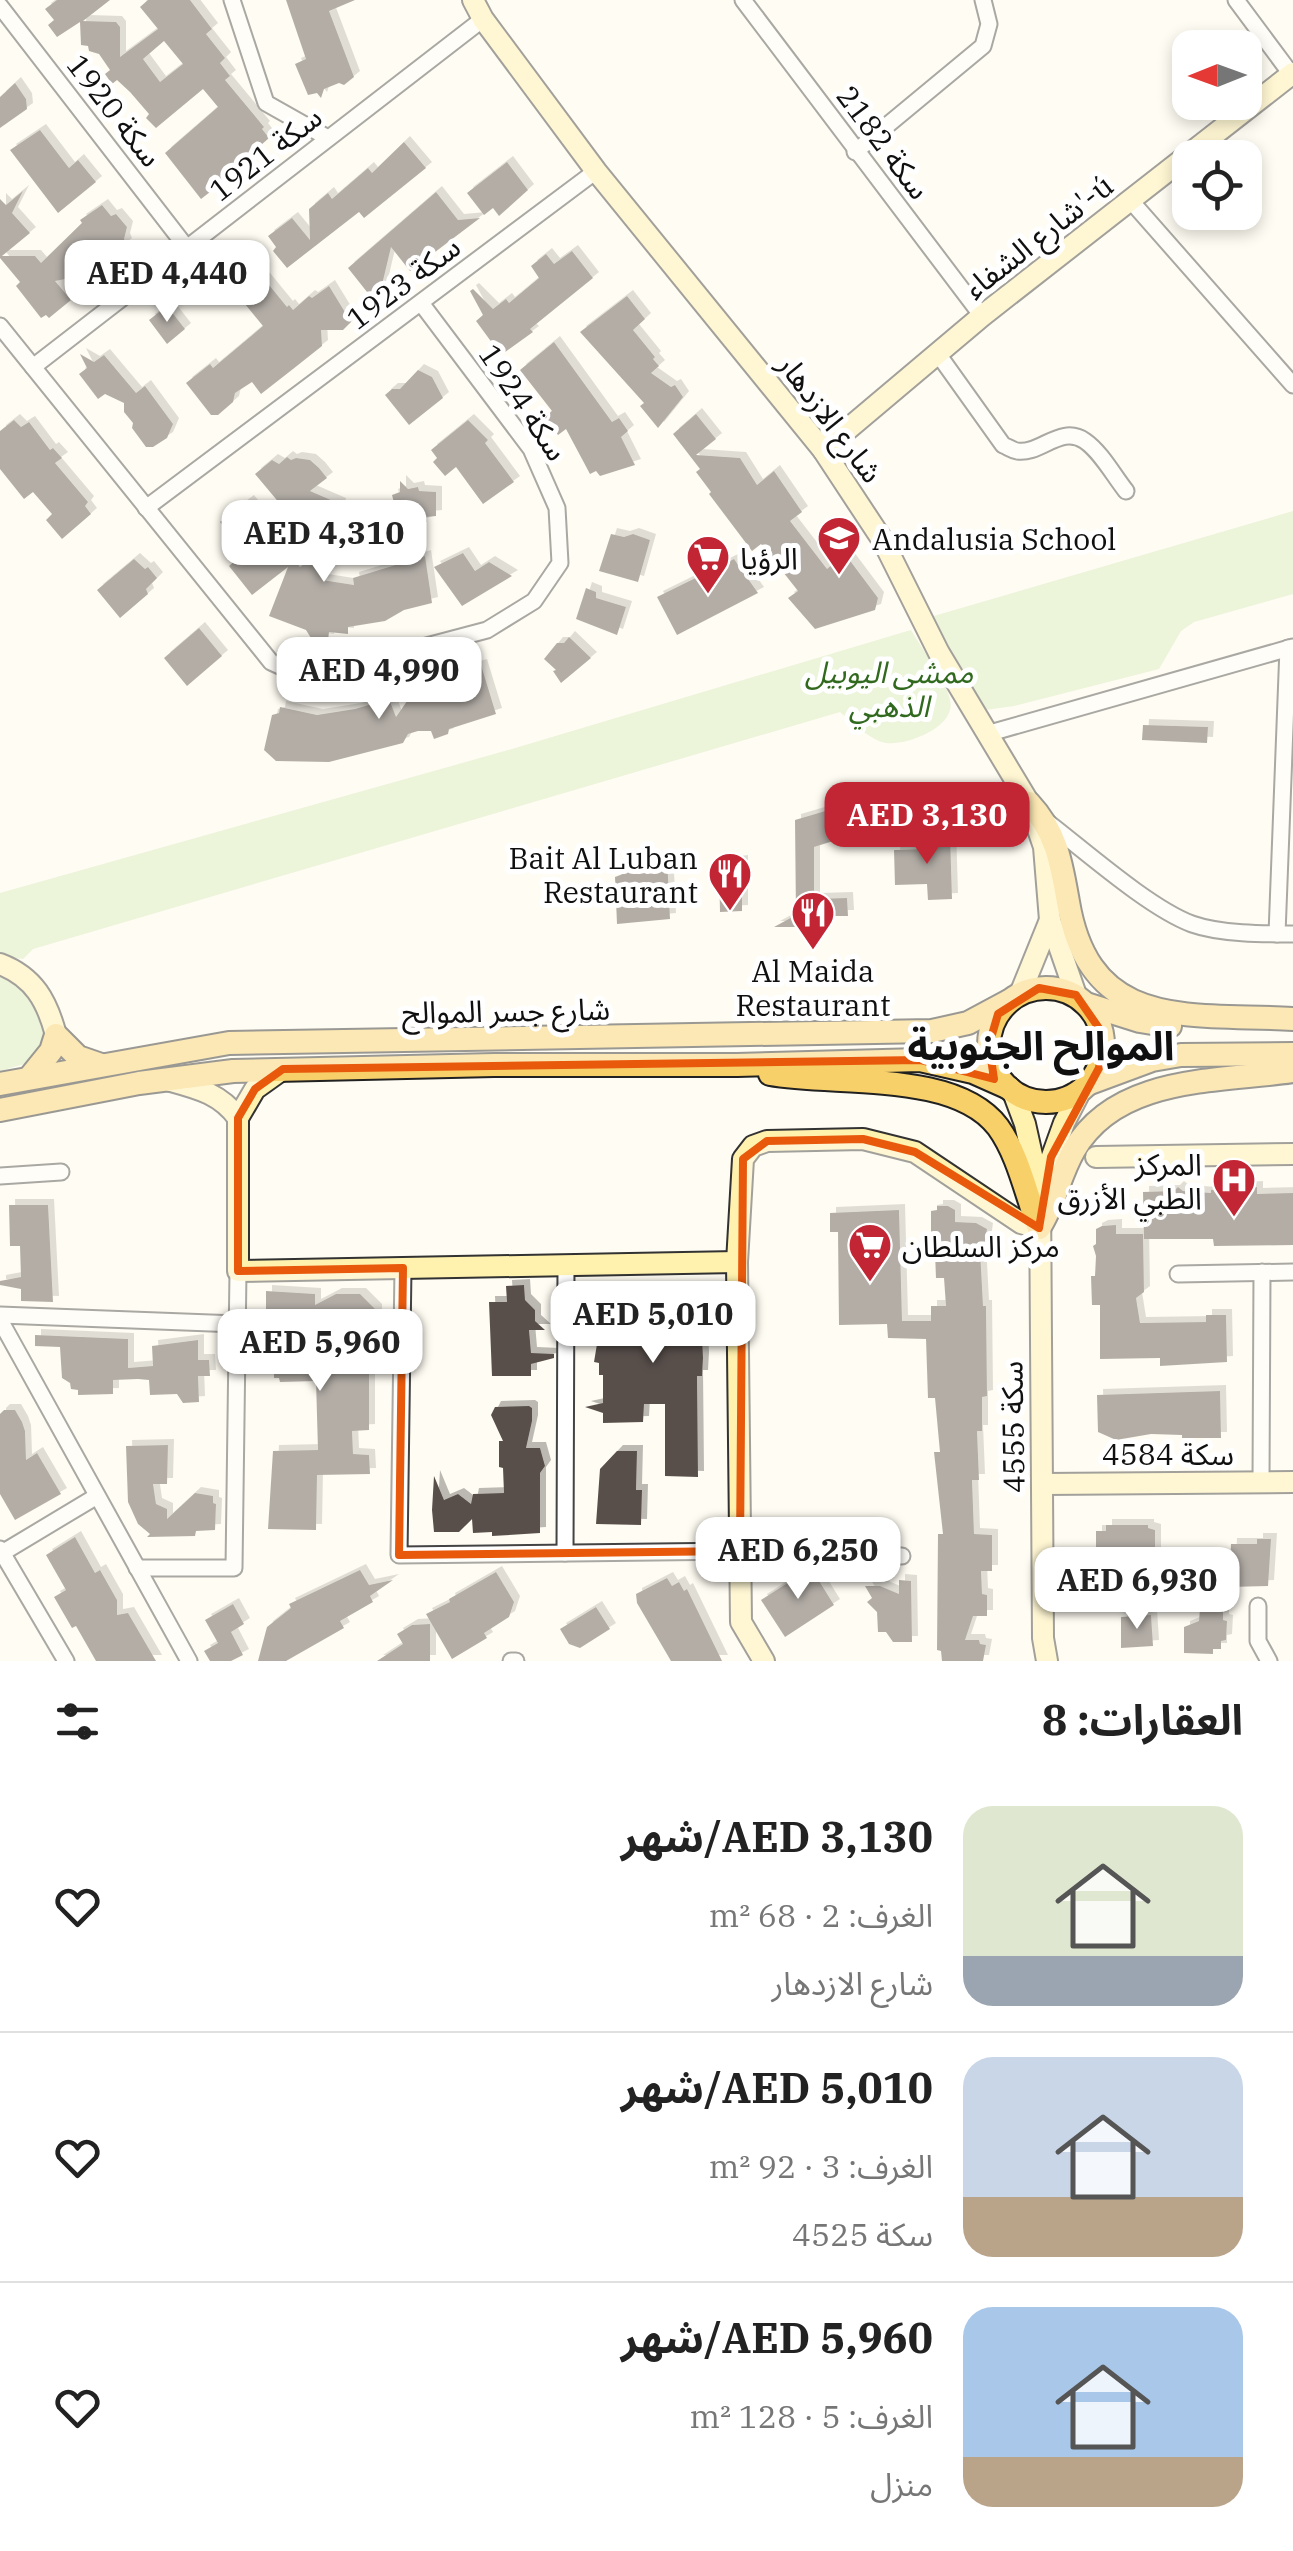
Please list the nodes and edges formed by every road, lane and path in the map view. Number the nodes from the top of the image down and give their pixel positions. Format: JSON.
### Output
{"nodes":[{"id":1,"x":232,"y":0,"type":"edge"},
{"id":2,"x":743,"y":0,"type":"edge"},
{"id":3,"x":983,"y":0,"type":"edge"},
{"id":4,"x":1236,"y":0,"type":"edge"},
{"id":5,"x":0,"y":6,"type":"edge"},
{"id":6,"x":478,"y":10,"type":"edge"},
{"id":7,"x":1292,"y":74,"type":"edge"},
{"id":8,"x":328,"y":138,"type":"junction"},
{"id":9,"x":855,"y":152,"type":"junction"},
{"id":10,"x":596,"y":171,"type":"junction"},
{"id":11,"x":1131,"y":201,"type":"junction"},
{"id":12,"x":187,"y":248,"type":"junction"},
{"id":13,"x":422,"y":303,"type":"junction"},
{"id":14,"x":982,"y":316,"type":"junction"},
{"id":15,"x":0,"y":326,"type":"edge"},
{"id":16,"x":938,"y":354,"type":"junction"},
{"id":17,"x":34,"y":366,"type":"junction"},
{"id":18,"x":1293,"y":386,"type":"edge"},
{"id":19,"x":823,"y":450,"type":"junction"},
{"id":20,"x":1126,"y":490,"type":"dead end"},
{"id":21,"x":146,"y":508,"type":"junction"},
{"id":22,"x":1290,"y":647,"type":"edge"},
{"id":23,"x":990,"y":733,"type":"junction"},
{"id":24,"x":1038,"y":812,"type":"junction"},
{"id":25,"x":1050,"y":920,"type":"junction"},
{"id":26,"x":1285,"y":934,"type":"edge"},
{"id":27,"x":0,"y":964,"type":"edge"},
{"id":28,"x":1015,"y":997,"type":"junction"},
{"id":29,"x":1081,"y":1000,"type":"junction"},
{"id":30,"x":1293,"y":1022,"type":"edge"},
{"id":31,"x":56,"y":1035,"type":"junction"},
{"id":32,"x":1293,"y":1054,"type":"edge"},
{"id":33,"x":101,"y":1065,"type":"junction"},
{"id":34,"x":738,"y":1065,"type":"junction"},
{"id":35,"x":282,"y":1069,"type":"junction"},
{"id":36,"x":1293,"y":1071,"type":"edge"},
{"id":37,"x":30,"y":1078,"type":"junction"},
{"id":38,"x":165,"y":1080,"type":"junction"},
{"id":39,"x":0,"y":1084,"type":"edge"},
{"id":40,"x":1085,"y":1087,"type":"junction"},
{"id":41,"x":1011,"y":1090,"type":"junction"},
{"id":42,"x":0,"y":1110,"type":"edge"},
{"id":43,"x":238,"y":1118,"type":"junction"},
{"id":44,"x":1293,"y":1154,"type":"edge"},
{"id":45,"x":1096,"y":1157,"type":"dead end"},
{"id":46,"x":61,"y":1172,"type":"dead end"},
{"id":47,"x":0,"y":1176,"type":"edge"},
{"id":48,"x":1040,"y":1191,"type":"junction"},
{"id":49,"x":1038,"y":1228,"type":"junction"},
{"id":50,"x":737,"y":1262,"type":"junction"},
{"id":51,"x":566,"y":1265,"type":"junction"},
{"id":52,"x":403,"y":1268,"type":"junction"},
{"id":53,"x":238,"y":1271,"type":"junction"},
{"id":54,"x":1262,"y":1272,"type":"junction"},
{"id":55,"x":1293,"y":1272,"type":"edge"},
{"id":56,"x":1178,"y":1274,"type":"dead end"},
{"id":57,"x":0,"y":1318,"type":"edge"},
{"id":58,"x":237,"y":1324,"type":"junction"},
{"id":59,"x":1260,"y":1482,"type":"junction"},
{"id":60,"x":1293,"y":1482,"type":"edge"},
{"id":61,"x":1044,"y":1484,"type":"junction"},
{"id":62,"x":97,"y":1496,"type":"junction"},
{"id":63,"x":1,"y":1551,"type":"edge"},
{"id":64,"x":740,"y":1551,"type":"junction"},
{"id":65,"x":566,"y":1553,"type":"junction"},
{"id":66,"x":902,"y":1556,"type":"dead end"},
{"id":67,"x":137,"y":1568,"type":"junction"},
{"id":68,"x":1258,"y":1606,"type":"dead end"},
{"id":69,"x":66,"y":1661,"type":"edge"},
{"id":70,"x":189,"y":1661,"type":"edge"},
{"id":71,"x":764,"y":1661,"type":"edge"},
{"id":72,"x":1046,"y":1661,"type":"edge"},
{"id":73,"x":1269,"y":1661,"type":"edge"}],
"edges":[{"from":1,"to":8,"type":"street"},
{"from":2,"to":9,"type":"street","name":"سكة 2182"},
{"from":3,"to":9,"type":"street"},
{"from":4,"to":7,"type":"street"},
{"from":5,"to":12,"type":"street","name":"سكة 1920"},
{"from":6,"to":8,"type":"street","name":"سكة 1921"},
{"from":6,"to":10,"type":"street","name":"شارع الازدهار"},
{"from":7,"to":11,"type":"street","name":"شارع الشفاء'-ú"},
{"from":8,"to":12,"type":"street","name":"سكة 1921"},
{"from":9,"to":14,"type":"street","name":"سكة 2182"},
{"from":10,"to":13,"type":"street","name":"سكة 1923"},
{"from":10,"to":19,"type":"street","name":"شارع الازدهار"},
{"from":11,"to":14,"type":"street","name":"شارع الشفاء'-ú"},
{"from":11,"to":18,"type":"street"},
{"from":12,"to":17,"type":"street","name":"سكة 1921"},
{"from":13,"to":21,"type":"street","name":"سكة 1923"},
{"from":13,"to":21,"type":"street","name":"سكة 1924"},
{"from":14,"to":16,"type":"street","name":"شارع الشفاء'-ú"},
{"from":15,"to":17,"type":"street","name":"سكة 1924"},
{"from":16,"to":19,"type":"street","name":"شارع الشفاء'-ú"},
{"from":16,"to":20,"type":"street"},
{"from":17,"to":21,"type":"street","name":"سكة 1924"},
{"from":19,"to":23,"type":"street","name":"شارع الازدهار"},
{"from":22,"to":23,"type":"street"},
{"from":22,"to":26,"type":"street"},
{"from":23,"to":24,"type":"street","name":"شارع الازدهار"},
{"from":24,"to":25,"type":"street","name":"شارع الازدهار"},
{"from":24,"to":26,"type":"street"},
{"from":24,"to":30,"type":"main road"},
{"from":25,"to":28,"type":"street","name":"شارع الازدهار"},
{"from":25,"to":29,"type":"street","name":"شارع الازدهار"},
{"from":27,"to":31,"type":"street"},
{"from":28,"to":29,"type":"main road"},
{"from":28,"to":33,"type":"main road","name":"شارع جسر الموالح"},
{"from":28,"to":41,"type":"main road"},
{"from":29,"to":30,"type":"main road"},
{"from":29,"to":40,"type":"main road"},
{"from":31,"to":33,"type":"main road"},
{"from":31,"to":37,"type":"main road"},
{"from":32,"to":40,"type":"main road"},
{"from":33,"to":37,"type":"main road","name":"شارع جسر الموالح"},
{"from":34,"to":35,"type":"main road","name":"شارع جسر الموالح"},
{"from":34,"to":41,"type":"main road","name":"شارع جسر الموالح"},
{"from":34,"to":49,"type":"main road"},
{"from":35,"to":38,"type":"main road","name":"شارع جسر الموالح"},
{"from":35,"to":43,"type":"street"},
{"from":36,"to":49,"type":"main road"},
{"from":37,"to":39,"type":"main road","name":"شارع جسر الموالح"},
{"from":38,"to":42,"type":"main road","name":"شارع جسر الموالح"},
{"from":38,"to":43,"type":"street"},
{"from":40,"to":41,"type":"main road"},
{"from":40,"to":48,"type":"street","name":"سكة 4555"},
{"from":41,"to":48,"type":"street","name":"سكة 4555"},
{"from":43,"to":53,"type":"street"},
{"from":44,"to":45,"type":"street"},
{"from":46,"to":47,"type":"street"},
{"from":48,"to":49,"type":"street","name":"سكة 4555"},
{"from":49,"to":50,"type":"street"},
{"from":49,"to":61,"type":"street","name":"سكة 4555"},
{"from":50,"to":51,"type":"street"},
{"from":50,"to":64,"type":"street"},
{"from":51,"to":52,"type":"street"},
{"from":51,"to":65,"type":"street"},
{"from":52,"to":53,"type":"street"},
{"from":52,"to":65,"type":"street"},
{"from":53,"to":58,"type":"street"},
{"from":54,"to":55,"type":"street"},
{"from":54,"to":56,"type":"street"},
{"from":54,"to":59,"type":"street"},
{"from":57,"to":58,"type":"street"},
{"from":57,"to":62,"type":"street"},
{"from":58,"to":67,"type":"street"},
{"from":59,"to":60,"type":"street","name":"سكة 4584"},
{"from":59,"to":61,"type":"street","name":"سكة 4584"},
{"from":61,"to":72,"type":"street","name":"سكة 4555"},
{"from":62,"to":63,"type":"street"},
{"from":62,"to":67,"type":"street"},
{"from":63,"to":69,"type":"street"},
{"from":64,"to":65,"type":"street"},
{"from":64,"to":66,"type":"street"},
{"from":64,"to":71,"type":"street"},
{"from":67,"to":70,"type":"street"},
{"from":68,"to":73,"type":"street"}]}
